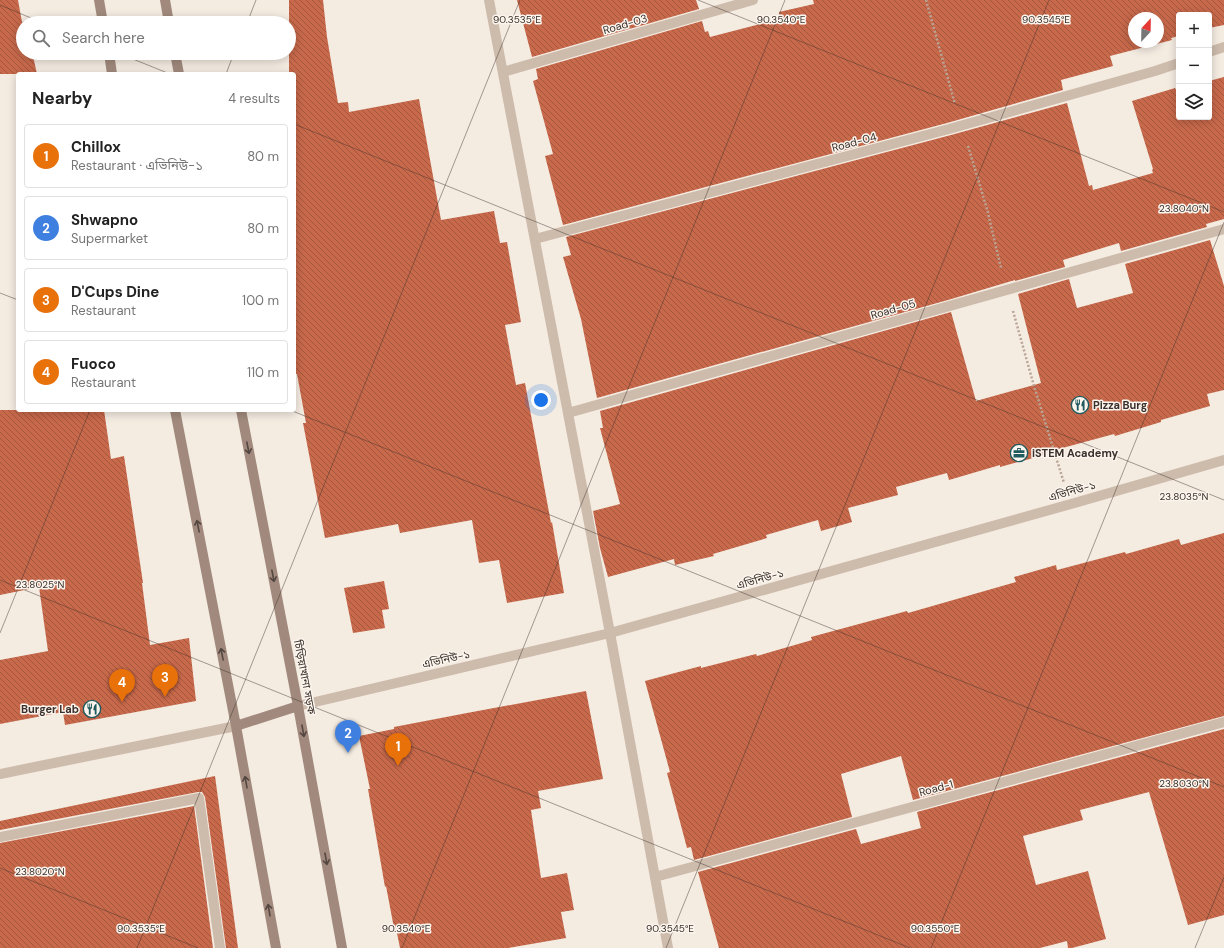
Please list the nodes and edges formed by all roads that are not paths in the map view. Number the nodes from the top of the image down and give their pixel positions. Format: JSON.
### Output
{"nodes":[{"id":1,"x":99,"y":0,"type":"edge"},
{"id":2,"x":165,"y":0,"type":"edge"},
{"id":3,"x":489,"y":0,"type":"edge"},
{"id":4,"x":753,"y":0,"type":"edge"},
{"id":5,"x":102,"y":16,"type":"edge"},
{"id":6,"x":168,"y":16,"type":"edge"},
{"id":7,"x":1224,"y":47,"type":"edge"},
{"id":8,"x":1212,"y":51,"type":"edge"},
{"id":9,"x":109,"y":60,"type":"edge"},
{"id":10,"x":176,"y":60,"type":"edge"},
{"id":11,"x":1176,"y":64,"type":"edge"},
{"id":12,"x":112,"y":72,"type":"edge"},
{"id":13,"x":179,"y":72,"type":"edge"},
{"id":14,"x":502,"y":72,"type":"junction"},
{"id":15,"x":1224,"y":229,"type":"edge"},
{"id":16,"x":535,"y":239,"type":"junction"},
{"id":17,"x":175,"y":412,"type":"edge"},
{"id":18,"x":241,"y":412,"type":"edge"},
{"id":19,"x":568,"y":413,"type":"junction"},
{"id":20,"x":1224,"y":460,"type":"edge"},
{"id":21,"x":610,"y":633,"type":"junction"},
{"id":22,"x":298,"y":706,"type":"junction"},
{"id":23,"x":1224,"y":722,"type":"edge"},
{"id":24,"x":236,"y":726,"type":"junction"},
{"id":25,"x":0,"y":774,"type":"edge"},
{"id":26,"x":0,"y":837,"type":"edge"},
{"id":27,"x":655,"y":877,"type":"junction"},
{"id":28,"x":220,"y":948,"type":"edge"},
{"id":29,"x":276,"y":948,"type":"edge"},
{"id":30,"x":342,"y":948,"type":"edge"},
{"id":31,"x":668,"y":948,"type":"edge"}],
"edges":[{"from":1,"to":5,"type":"main road"},
{"from":2,"to":6,"type":"main road"},
{"from":3,"to":14,"type":"street"},
{"from":4,"to":14,"type":"street","name":"Road-03"},
{"from":7,"to":8,"type":"street"},
{"from":9,"to":12,"type":"main road"},
{"from":10,"to":13,"type":"main road"},
{"from":11,"to":16,"type":"street","name":"Road-04"},
{"from":14,"to":16,"type":"street"},
{"from":15,"to":19,"type":"street","name":"Road-05"},
{"from":16,"to":19,"type":"street"},
{"from":24,"to":17,"type":"main road","one_way":true},
{"from":18,"to":22,"type":"main road","name":"চিড়িয়াখানা সড়ক","one_way":true},
{"from":19,"to":21,"type":"street"},
{"from":20,"to":21,"type":"street","name":"এভিনিউ-১"},
{"from":21,"to":22,"type":"street","name":"এভিনিউ-১"},
{"from":21,"to":27,"type":"street"},
{"from":22,"to":24,"type":"main road"},
{"from":22,"to":30,"type":"main road","name":"চিড়িয়াখানা সড়ক","one_way":true},
{"from":23,"to":27,"type":"street","name":"Road-1"},
{"from":24,"to":25,"type":"street"},
{"from":29,"to":24,"type":"main road","one_way":true},
{"from":26,"to":28,"type":"street"},
{"from":27,"to":31,"type":"street"}]}
